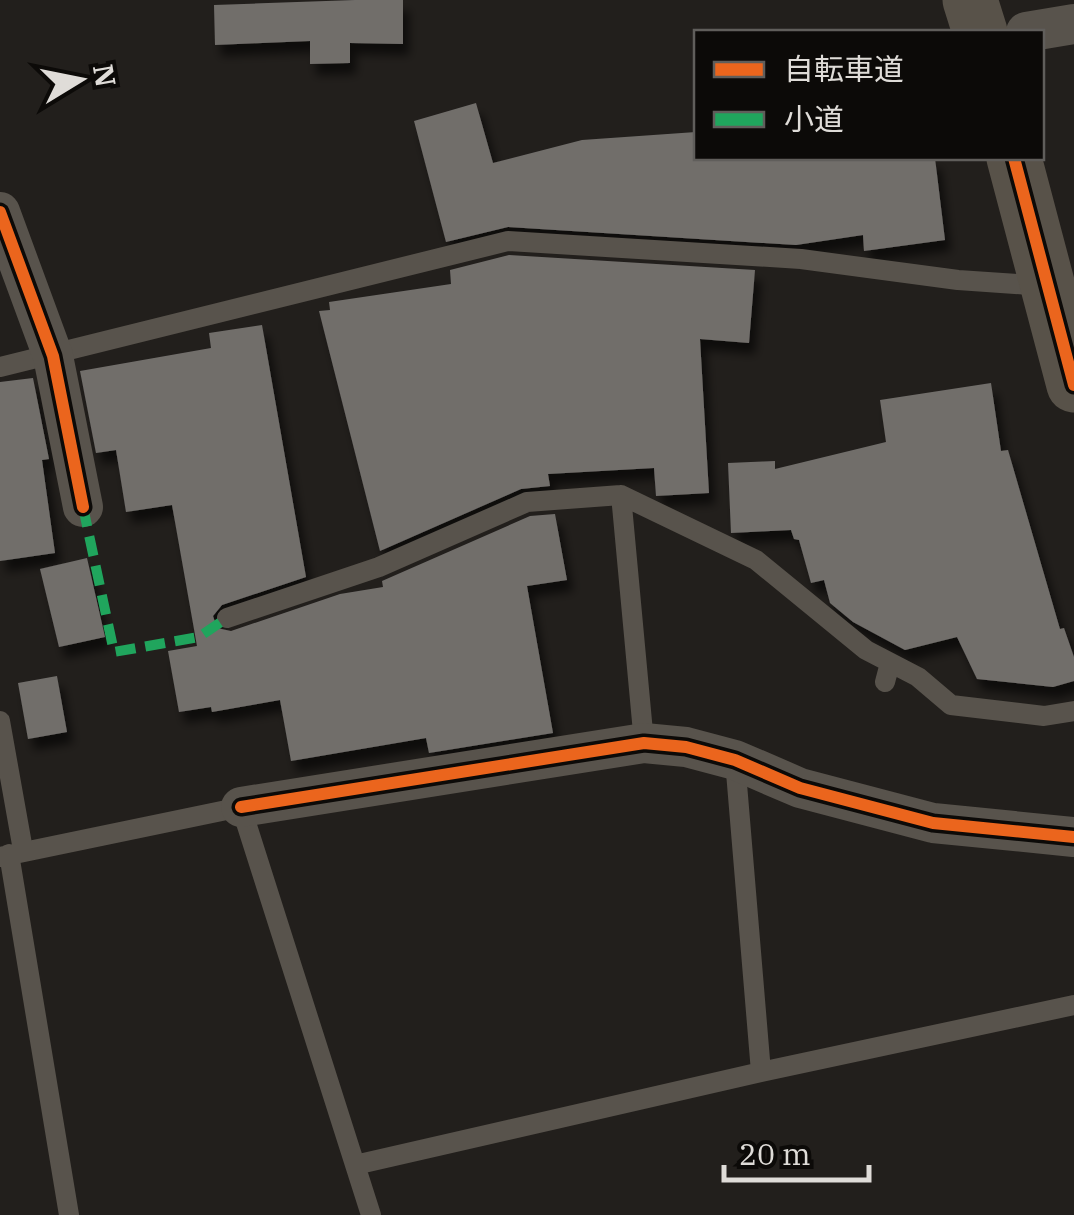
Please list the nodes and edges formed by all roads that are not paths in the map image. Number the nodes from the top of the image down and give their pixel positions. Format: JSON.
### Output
{"nodes":[{"id":1,"x":970,"y":0,"type":"edge"},
{"id":2,"x":1074,"y":24,"type":"edge"},
{"id":3,"x":979,"y":30,"type":"edge"},
{"id":4,"x":1038,"y":30,"type":"edge"},
{"id":5,"x":1015,"y":160,"type":"edge"},
{"id":6,"x":0,"y":212,"type":"edge"},
{"id":7,"x":1062,"y":285,"type":"edge"},
{"id":8,"x":53,"y":356,"type":"junction"},
{"id":9,"x":0,"y":367,"type":"edge"},
{"id":10,"x":1074,"y":386,"type":"edge"},
{"id":11,"x":621,"y":495,"type":"junction"},
{"id":12,"x":82,"y":507,"type":"dead end"},
{"id":13,"x":227,"y":618,"type":"dead end"},
{"id":14,"x":1074,"y":712,"type":"edge"},
{"id":15,"x":0,"y":720,"type":"edge"},
{"id":16,"x":644,"y":743,"type":"junction"},
{"id":17,"x":735,"y":760,"type":"junction"},
{"id":18,"x":241,"y":808,"type":"junction"},
{"id":19,"x":1074,"y":838,"type":"edge"},
{"id":20,"x":11,"y":854,"type":"edge"},
{"id":21,"x":1074,"y":1006,"type":"edge"},
{"id":22,"x":761,"y":1072,"type":"junction"},
{"id":23,"x":356,"y":1165,"type":"junction"},
{"id":24,"x":69,"y":1215,"type":"edge"},
{"id":25,"x":372,"y":1215,"type":"edge"}],
"edges":[{"from":1,"to":3,"type":"main road"},
{"from":2,"to":4,"type":"street"},
{"from":5,"to":7,"type":"main road"},
{"from":6,"to":8,"type":"street"},
{"from":7,"to":8,"type":"lane"},
{"from":7,"to":10,"type":"main road"},
{"from":8,"to":9,"type":"lane"},
{"from":8,"to":12,"type":"street"},
{"from":11,"to":13,"type":"lane"},
{"from":11,"to":14,"type":"lane"},
{"from":11,"to":16,"type":"lane"},
{"from":15,"to":20,"type":"lane"},
{"from":16,"to":17,"type":"street"},
{"from":16,"to":18,"type":"street"},
{"from":17,"to":19,"type":"street"},
{"from":17,"to":22,"type":"lane"},
{"from":18,"to":20,"type":"lane"},
{"from":18,"to":23,"type":"lane"},
{"from":20,"to":24,"type":"lane"},
{"from":21,"to":22,"type":"lane"},
{"from":22,"to":23,"type":"lane"},
{"from":23,"to":25,"type":"lane"}]}
